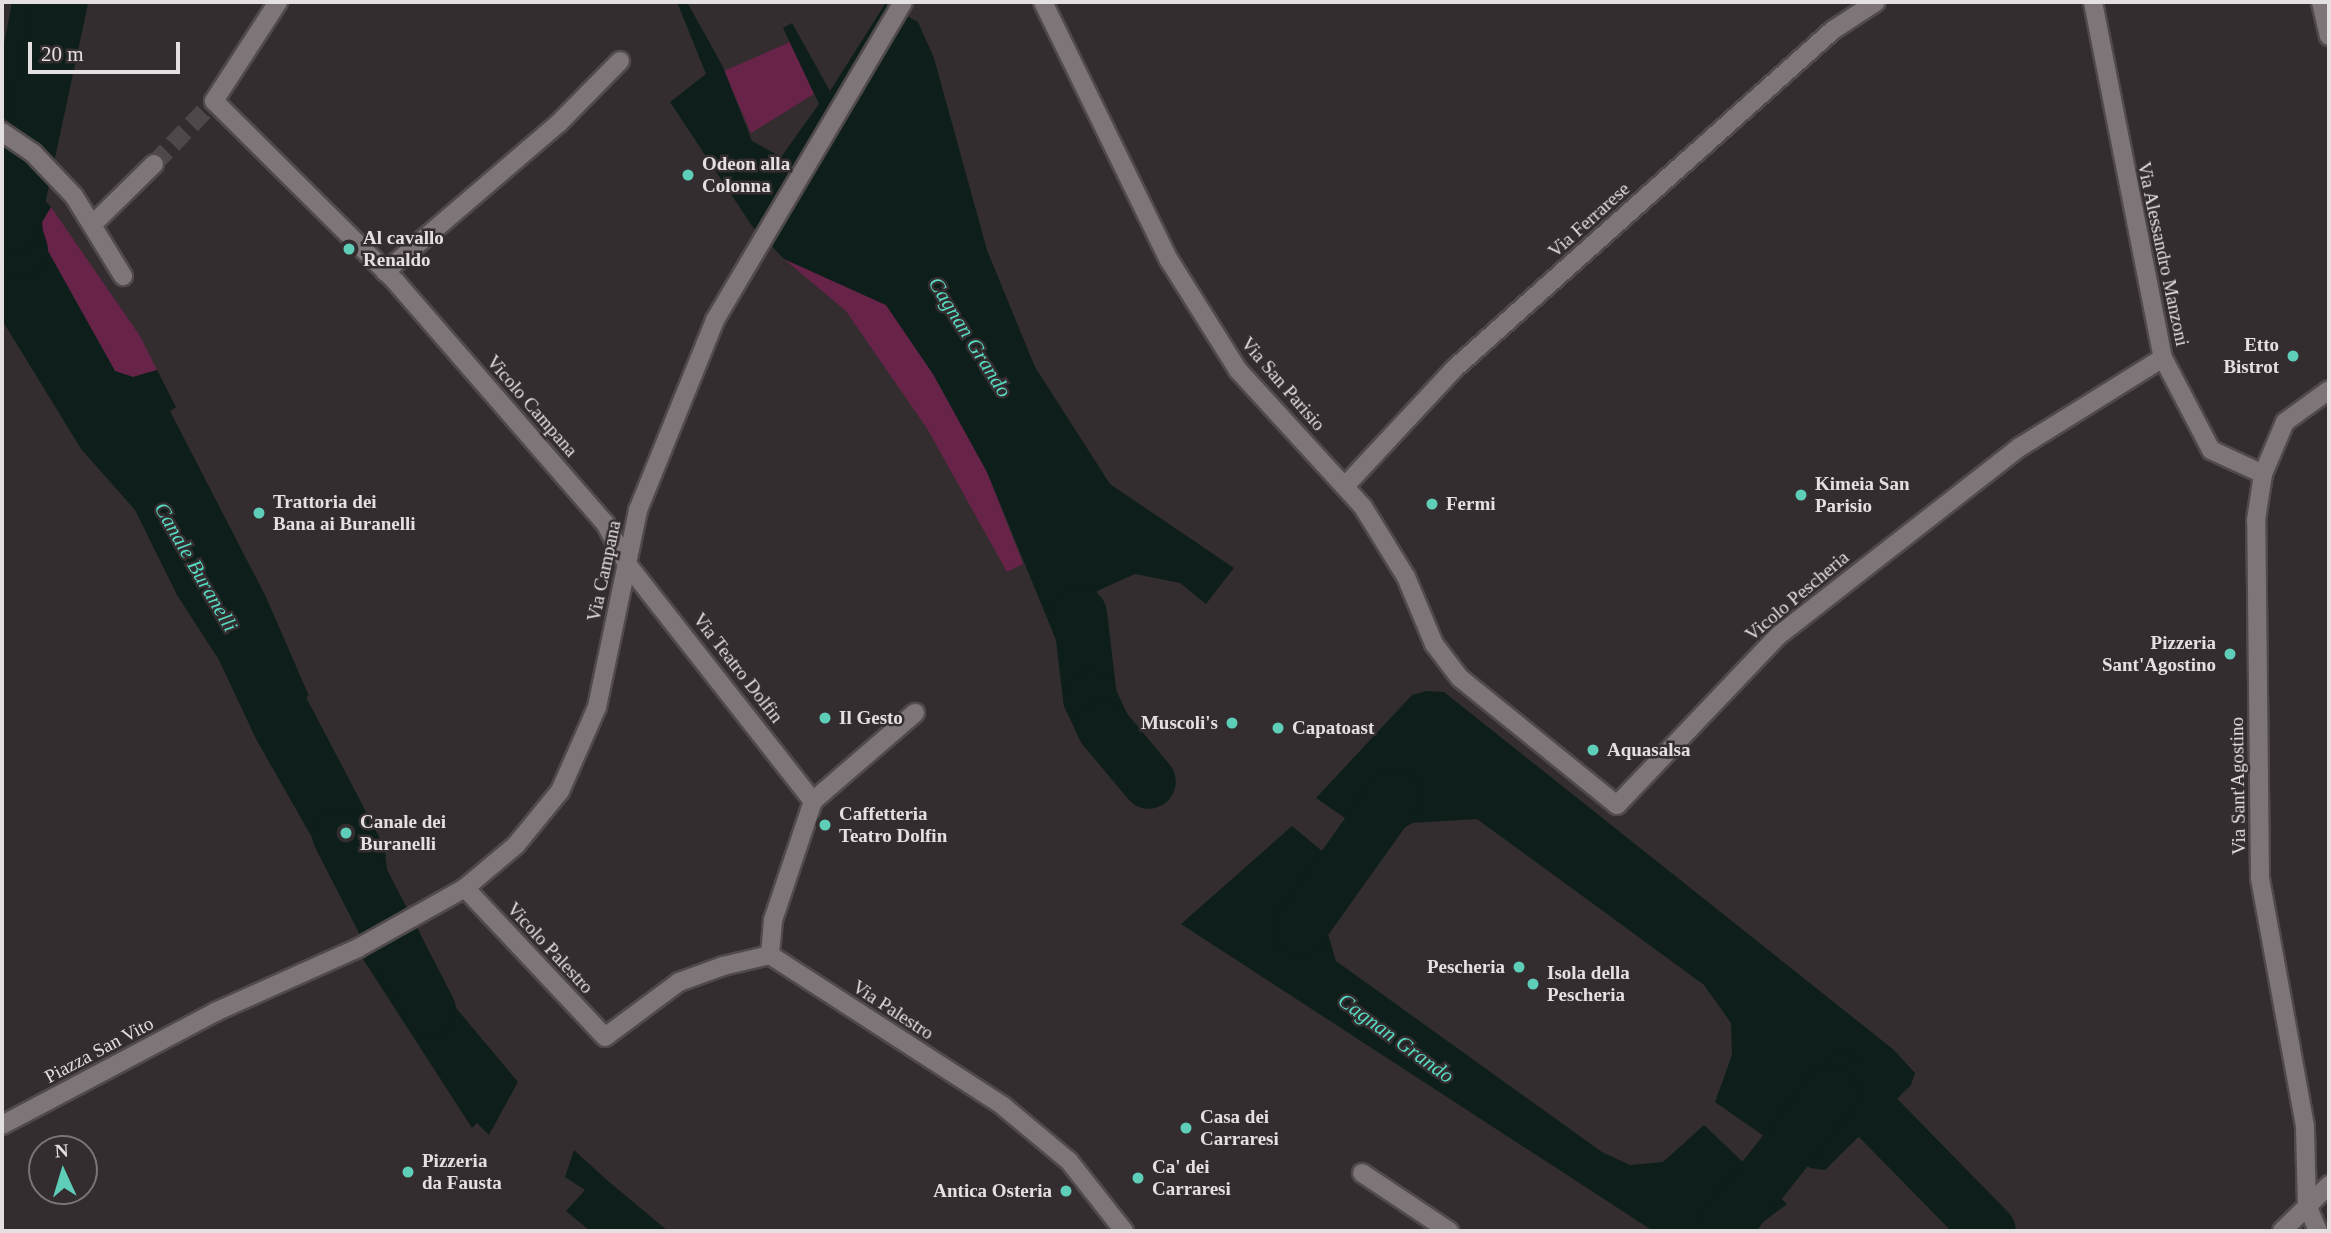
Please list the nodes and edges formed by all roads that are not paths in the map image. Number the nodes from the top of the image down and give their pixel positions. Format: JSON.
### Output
{"nodes":[{"id":1,"x":278,"y":2,"type":"edge"},
{"id":2,"x":904,"y":2,"type":"edge"},
{"id":3,"x":1043,"y":2,"type":"edge"},
{"id":4,"x":1876,"y":2,"type":"edge"},
{"id":5,"x":2093,"y":2,"type":"edge"},
{"id":6,"x":2321,"y":2,"type":"edge"},
{"id":7,"x":2329,"y":36,"type":"edge"},
{"id":8,"x":620,"y":61,"type":"dead end"},
{"id":9,"x":2,"y":132,"type":"edge"},
{"id":10,"x":154,"y":164,"type":"tunnel mouth"},
{"id":11,"x":94,"y":223,"type":"junction"},
{"id":12,"x":123,"y":276,"type":"dead end"},
{"id":13,"x":391,"y":277,"type":"junction"},
{"id":14,"x":2163,"y":358,"type":"junction"},
{"id":15,"x":2329,"y":390,"type":"edge"},
{"id":16,"x":2263,"y":474,"type":"junction"},
{"id":17,"x":1346,"y":485,"type":"junction"},
{"id":18,"x":627,"y":564,"type":"junction"},
{"id":19,"x":1434,"y":644,"type":"joint"},
{"id":20,"x":915,"y":713,"type":"dead end"},
{"id":21,"x":813,"y":801,"type":"junction"},
{"id":22,"x":465,"y":888,"type":"junction"},
{"id":23,"x":770,"y":956,"type":"junction"},
{"id":24,"x":215,"y":1012,"type":"joint"},
{"id":25,"x":2,"y":1125,"type":"edge"},
{"id":26,"x":1362,"y":1173,"type":"dead end"},
{"id":27,"x":2329,"y":1185,"type":"edge"},
{"id":28,"x":2306,"y":1206,"type":"junction"},
{"id":29,"x":1124,"y":1231,"type":"edge"},
{"id":30,"x":1449,"y":1231,"type":"edge"},
{"id":31,"x":2282,"y":1231,"type":"edge"},
{"id":32,"x":2318,"y":1231,"type":"edge"}],
"edges":[{"from":1,"to":13,"type":"street","name":"Vicolo Campana"},
{"from":2,"to":18,"type":"street","name":"Via Campana"},
{"from":3,"to":17,"type":"street","name":"Via San Parisio"},
{"from":4,"to":17,"type":"street","name":"Via Ferrarese"},
{"from":5,"to":14,"type":"street","name":"Via Alessandro Manzoni"},
{"from":6,"to":7,"type":"street"},
{"from":8,"to":13,"type":"street"},
{"from":9,"to":11,"type":"street"},
{"from":10,"to":11,"type":"street"},
{"from":11,"to":12,"type":"street"},
{"from":13,"to":18,"type":"street","name":"Vicolo Campana"},
{"from":14,"to":16,"type":"street","name":"Via Alessandro Manzoni"},
{"from":14,"to":19,"type":"street","name":"Vicolo Pescheria"},
{"from":15,"to":16,"type":"street","name":"Via Sant'Agostino"},
{"from":16,"to":28,"type":"street","name":"Via Sant'Agostino"},
{"from":17,"to":19,"type":"street","name":"Via San Parisio"},
{"from":18,"to":21,"type":"street","name":"Via Teatro Dolfin"},
{"from":18,"to":22,"type":"street","name":"Via Campana"},
{"from":20,"to":21,"type":"street"},
{"from":21,"to":23,"type":"street"},
{"from":22,"to":23,"type":"street","name":"Vicolo Palestro"},
{"from":22,"to":24,"type":"street","name":"Via Campana"},
{"from":23,"to":29,"type":"street","name":"Via Palestro"},
{"from":24,"to":25,"type":"street","name":"Piazza San Vito"},
{"from":26,"to":30,"type":"street"},
{"from":27,"to":28,"type":"street"},
{"from":28,"to":31,"type":"street"},
{"from":28,"to":32,"type":"street"}]}
